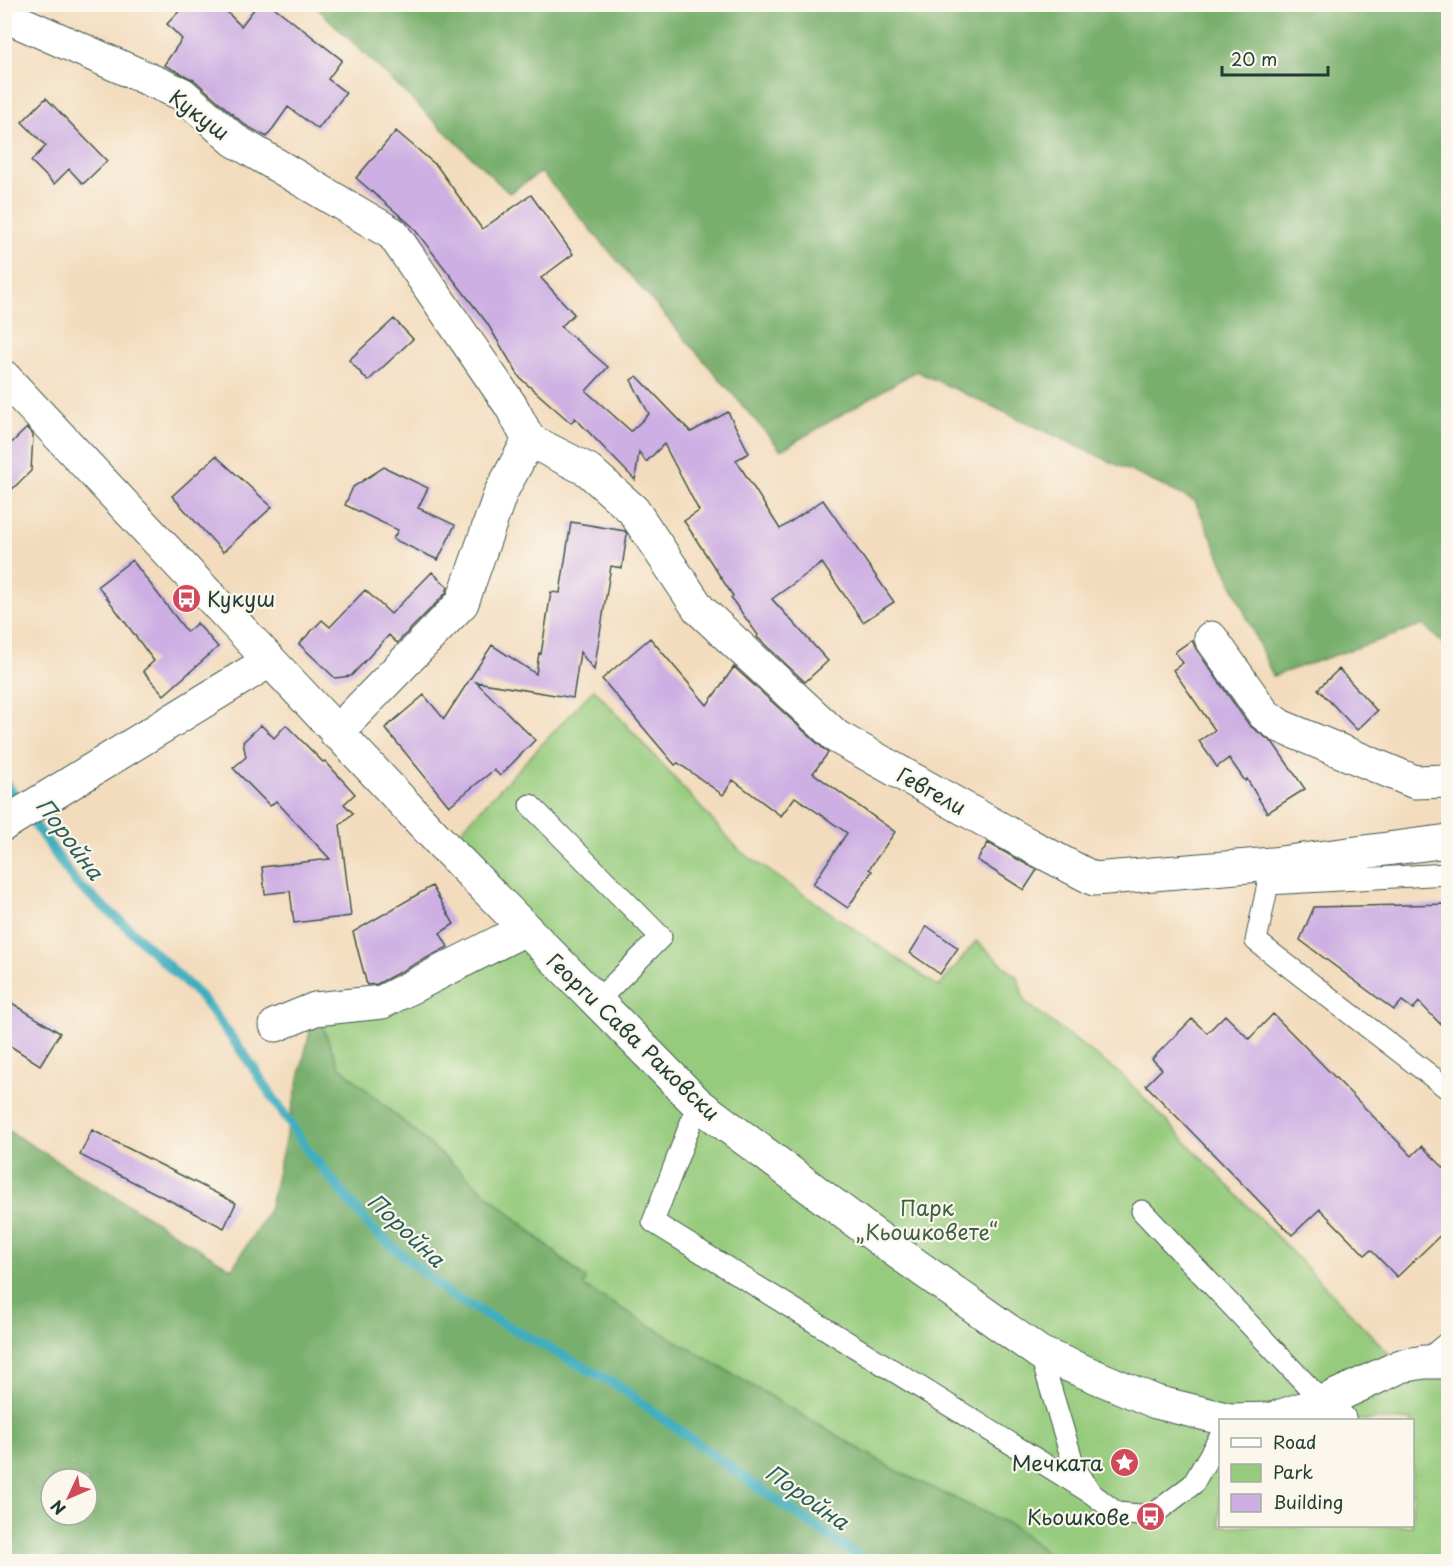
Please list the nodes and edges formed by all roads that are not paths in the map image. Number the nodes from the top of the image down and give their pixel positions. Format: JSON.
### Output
{"nodes":[{"id":1,"x":4,"y":18,"type":"edge"},
{"id":2,"x":4,"y":377,"type":"edge"},
{"id":3,"x":529,"y":441,"type":"junction"},
{"id":4,"x":1211,"y":638,"type":"dead end"},
{"id":5,"x":269,"y":661,"type":"junction"},
{"id":6,"x":336,"y":733,"type":"junction"},
{"id":7,"x":1449,"y":781,"type":"edge"},
{"id":8,"x":530,"y":805,"type":"dead end"},
{"id":9,"x":6,"y":823,"type":"edge"},
{"id":10,"x":1449,"y":841,"type":"edge"},
{"id":11,"x":1449,"y":874,"type":"edge"},
{"id":12,"x":525,"y":928,"type":"junction"},
{"id":13,"x":597,"y":1001,"type":"junction"},
{"id":14,"x":276,"y":1025,"type":"dead end"},
{"id":15,"x":1449,"y":1089,"type":"edge"},
{"id":16,"x":698,"y":1104,"type":"junction"},
{"id":17,"x":1142,"y":1211,"type":"dead end"},
{"id":18,"x":1040,"y":1353,"type":"junction"},
{"id":19,"x":1440,"y":1355,"type":"edge"},
{"id":20,"x":1331,"y":1411,"type":"edge"},
{"id":21,"x":1226,"y":1419,"type":"edge"},
{"id":22,"x":1272,"y":1419,"type":"edge"},
{"id":23,"x":1219,"y":1440,"type":"edge"},
{"id":24,"x":1091,"y":1493,"type":"junction"}],
"edges":[{"from":1,"to":3,"type":"street","name":"Кукуш"},
{"from":2,"to":5,"type":"street","name":"Георги Сава Раковски"},
{"from":3,"to":6,"type":"street"},
{"from":3,"to":10,"type":"street","name":"Гевгели"},
{"from":4,"to":7,"type":"street"},
{"from":5,"to":6,"type":"street","name":"Георги Сава Раковски"},
{"from":5,"to":9,"type":"street"},
{"from":6,"to":12,"type":"street","name":"Георги Сава Раковски"},
{"from":8,"to":13,"type":"lane"},
{"from":11,"to":15,"type":"lane"},
{"from":12,"to":13,"type":"street","name":"Георги Сава Раковски"},
{"from":12,"to":14,"type":"street"},
{"from":13,"to":16,"type":"street","name":"Георги Сава Раковски"},
{"from":16,"to":18,"type":"street","name":"Георги Сава Раковски"},
{"from":16,"to":24,"type":"lane"},
{"from":17,"to":20,"type":"lane"},
{"from":18,"to":21,"type":"street","name":"Георги Сава Раковски"},
{"from":18,"to":24,"type":"lane"},
{"from":19,"to":20,"type":"street","name":"Георги Сава Раковски"},
{"from":20,"to":22,"type":"street","name":"Георги Сава Раковски"},
{"from":23,"to":24,"type":"lane"}]}
